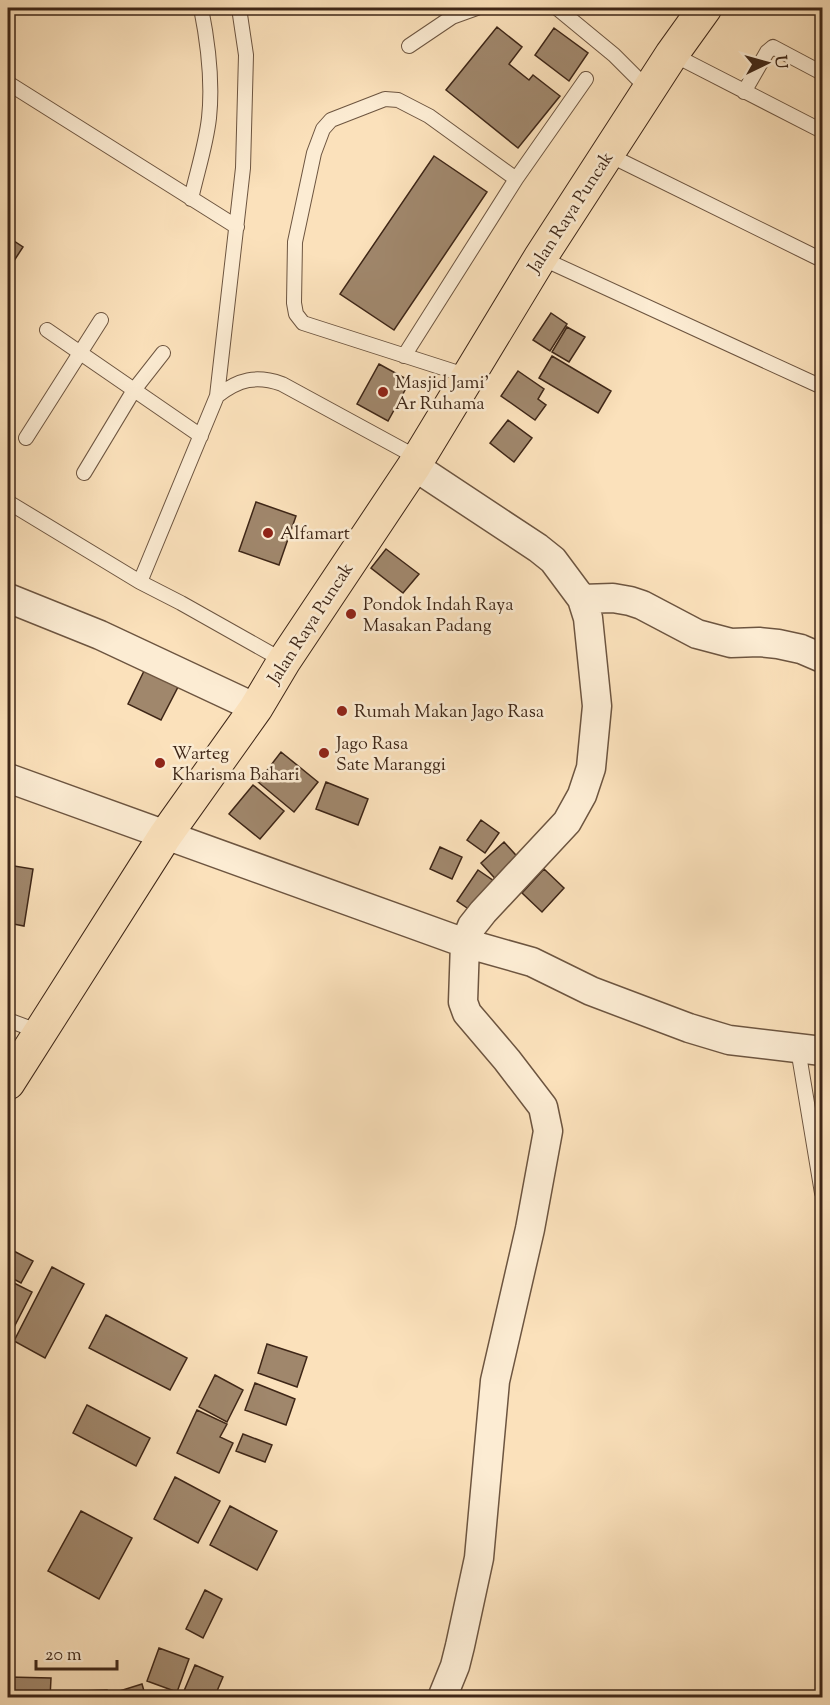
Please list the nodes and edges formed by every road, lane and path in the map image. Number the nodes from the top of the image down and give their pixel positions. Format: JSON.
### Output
{"nodes":[{"id":1,"x":201,"y":8,"type":"edge"},
{"id":2,"x":239,"y":8,"type":"edge"},
{"id":3,"x":477,"y":8,"type":"edge"},
{"id":4,"x":557,"y":8,"type":"edge"},
{"id":5,"x":705,"y":8,"type":"edge"},
{"id":6,"x":409,"y":46,"type":"dead end"},
{"id":7,"x":672,"y":54,"type":"junction"},
{"id":8,"x":822,"y":73,"type":"edge"},
{"id":9,"x":586,"y":79,"type":"dead end"},
{"id":10,"x":8,"y":83,"type":"edge"},
{"id":11,"x":649,"y":90,"type":"junction"},
{"id":12,"x":744,"y":92,"type":"junction"},
{"id":13,"x":822,"y":131,"type":"edge"},
{"id":14,"x":607,"y":154,"type":"junction"},
{"id":15,"x":516,"y":179,"type":"junction"},
{"id":16,"x":191,"y":199,"type":"junction"},
{"id":17,"x":237,"y":227,"type":"junction"},
{"id":18,"x":540,"y":258,"type":"junction"},
{"id":19,"x":822,"y":260,"type":"edge"},
{"id":20,"x":101,"y":320,"type":"dead end"},
{"id":21,"x":47,"y":330,"type":"dead end"},
{"id":22,"x":79,"y":352,"type":"junction"},
{"id":23,"x":163,"y":353,"type":"dead end"},
{"id":24,"x":404,"y":356,"type":"junction"},
{"id":25,"x":468,"y":376,"type":"junction"},
{"id":26,"x":822,"y":387,"type":"edge"},
{"id":27,"x":134,"y":390,"type":"junction"},
{"id":28,"x":218,"y":396,"type":"junction"},
{"id":29,"x":201,"y":436,"type":"junction"},
{"id":30,"x":26,"y":438,"type":"dead end"},
{"id":31,"x":416,"y":462,"type":"junction"},
{"id":32,"x":84,"y":473,"type":"dead end"},
{"id":33,"x":8,"y":502,"type":"edge"},
{"id":34,"x":140,"y":582,"type":"junction"},
{"id":35,"x":8,"y":598,"type":"edge"},
{"id":36,"x":582,"y":599,"type":"junction"},
{"id":37,"x":822,"y":658,"type":"edge"},
{"id":38,"x":284,"y":661,"type":"junction"},
{"id":39,"x":256,"y":708,"type":"junction"},
{"id":40,"x":8,"y":778,"type":"edge"},
{"id":41,"x":165,"y":836,"type":"junction"},
{"id":42,"x":465,"y":943,"type":"junction"},
{"id":43,"x":8,"y":1020,"type":"edge"},
{"id":44,"x":40,"y":1032,"type":"junction"},
{"id":45,"x":810,"y":1050,"type":"edge"},
{"id":46,"x":8,"y":1083,"type":"edge"},
{"id":47,"x":822,"y":1193,"type":"edge"},
{"id":48,"x":442,"y":1698,"type":"edge"}],
"edges":[{"from":1,"to":16,"type":"lane"},
{"from":2,"to":17,"type":"lane"},
{"from":3,"to":6,"type":"lane"},
{"from":4,"to":11,"type":"lane"},
{"from":5,"to":7,"type":"highway","name":"Jalan Raya Puncak"},
{"from":7,"to":11,"type":"highway","name":"Jalan Raya Puncak"},
{"from":7,"to":12,"type":"lane"},
{"from":8,"to":12,"type":"lane"},
{"from":9,"to":15,"type":"lane"},
{"from":10,"to":16,"type":"lane"},
{"from":11,"to":14,"type":"highway","name":"Jalan Raya Puncak"},
{"from":12,"to":13,"type":"lane"},
{"from":14,"to":18,"type":"highway","name":"Jalan Raya Puncak"},
{"from":14,"to":19,"type":"lane"},
{"from":15,"to":24,"type":"lane"},
{"from":15,"to":24,"type":"lane"},
{"from":16,"to":17,"type":"lane"},
{"from":17,"to":28,"type":"lane"},
{"from":18,"to":25,"type":"highway","name":"Jalan Raya Puncak"},
{"from":18,"to":26,"type":"lane"},
{"from":20,"to":22,"type":"lane"},
{"from":21,"to":22,"type":"lane"},
{"from":22,"to":27,"type":"lane"},
{"from":22,"to":30,"type":"lane"},
{"from":23,"to":27,"type":"lane"},
{"from":24,"to":25,"type":"lane"},
{"from":25,"to":31,"type":"highway","name":"Jalan Raya Puncak"},
{"from":27,"to":29,"type":"lane"},
{"from":27,"to":32,"type":"lane"},
{"from":28,"to":29,"type":"lane"},
{"from":28,"to":31,"type":"lane"},
{"from":29,"to":34,"type":"lane"},
{"from":31,"to":36,"type":"street"},
{"from":31,"to":38,"type":"highway","name":"Jalan Raya Puncak"},
{"from":33,"to":34,"type":"lane"},
{"from":34,"to":38,"type":"lane"},
{"from":35,"to":39,"type":"street"},
{"from":36,"to":37,"type":"street"},
{"from":36,"to":42,"type":"street"},
{"from":38,"to":39,"type":"highway","name":"Jalan Raya Puncak"},
{"from":39,"to":41,"type":"highway","name":"Jalan Raya Puncak"},
{"from":40,"to":41,"type":"street"},
{"from":41,"to":42,"type":"street"},
{"from":41,"to":44,"type":"highway","name":"Jalan Raya Puncak"},
{"from":42,"to":45,"type":"street"},
{"from":42,"to":48,"type":"street"},
{"from":43,"to":44,"type":"lane"},
{"from":44,"to":46,"type":"highway","name":"Jalan Raya Puncak"},
{"from":45,"to":47,"type":"lane"}]}
